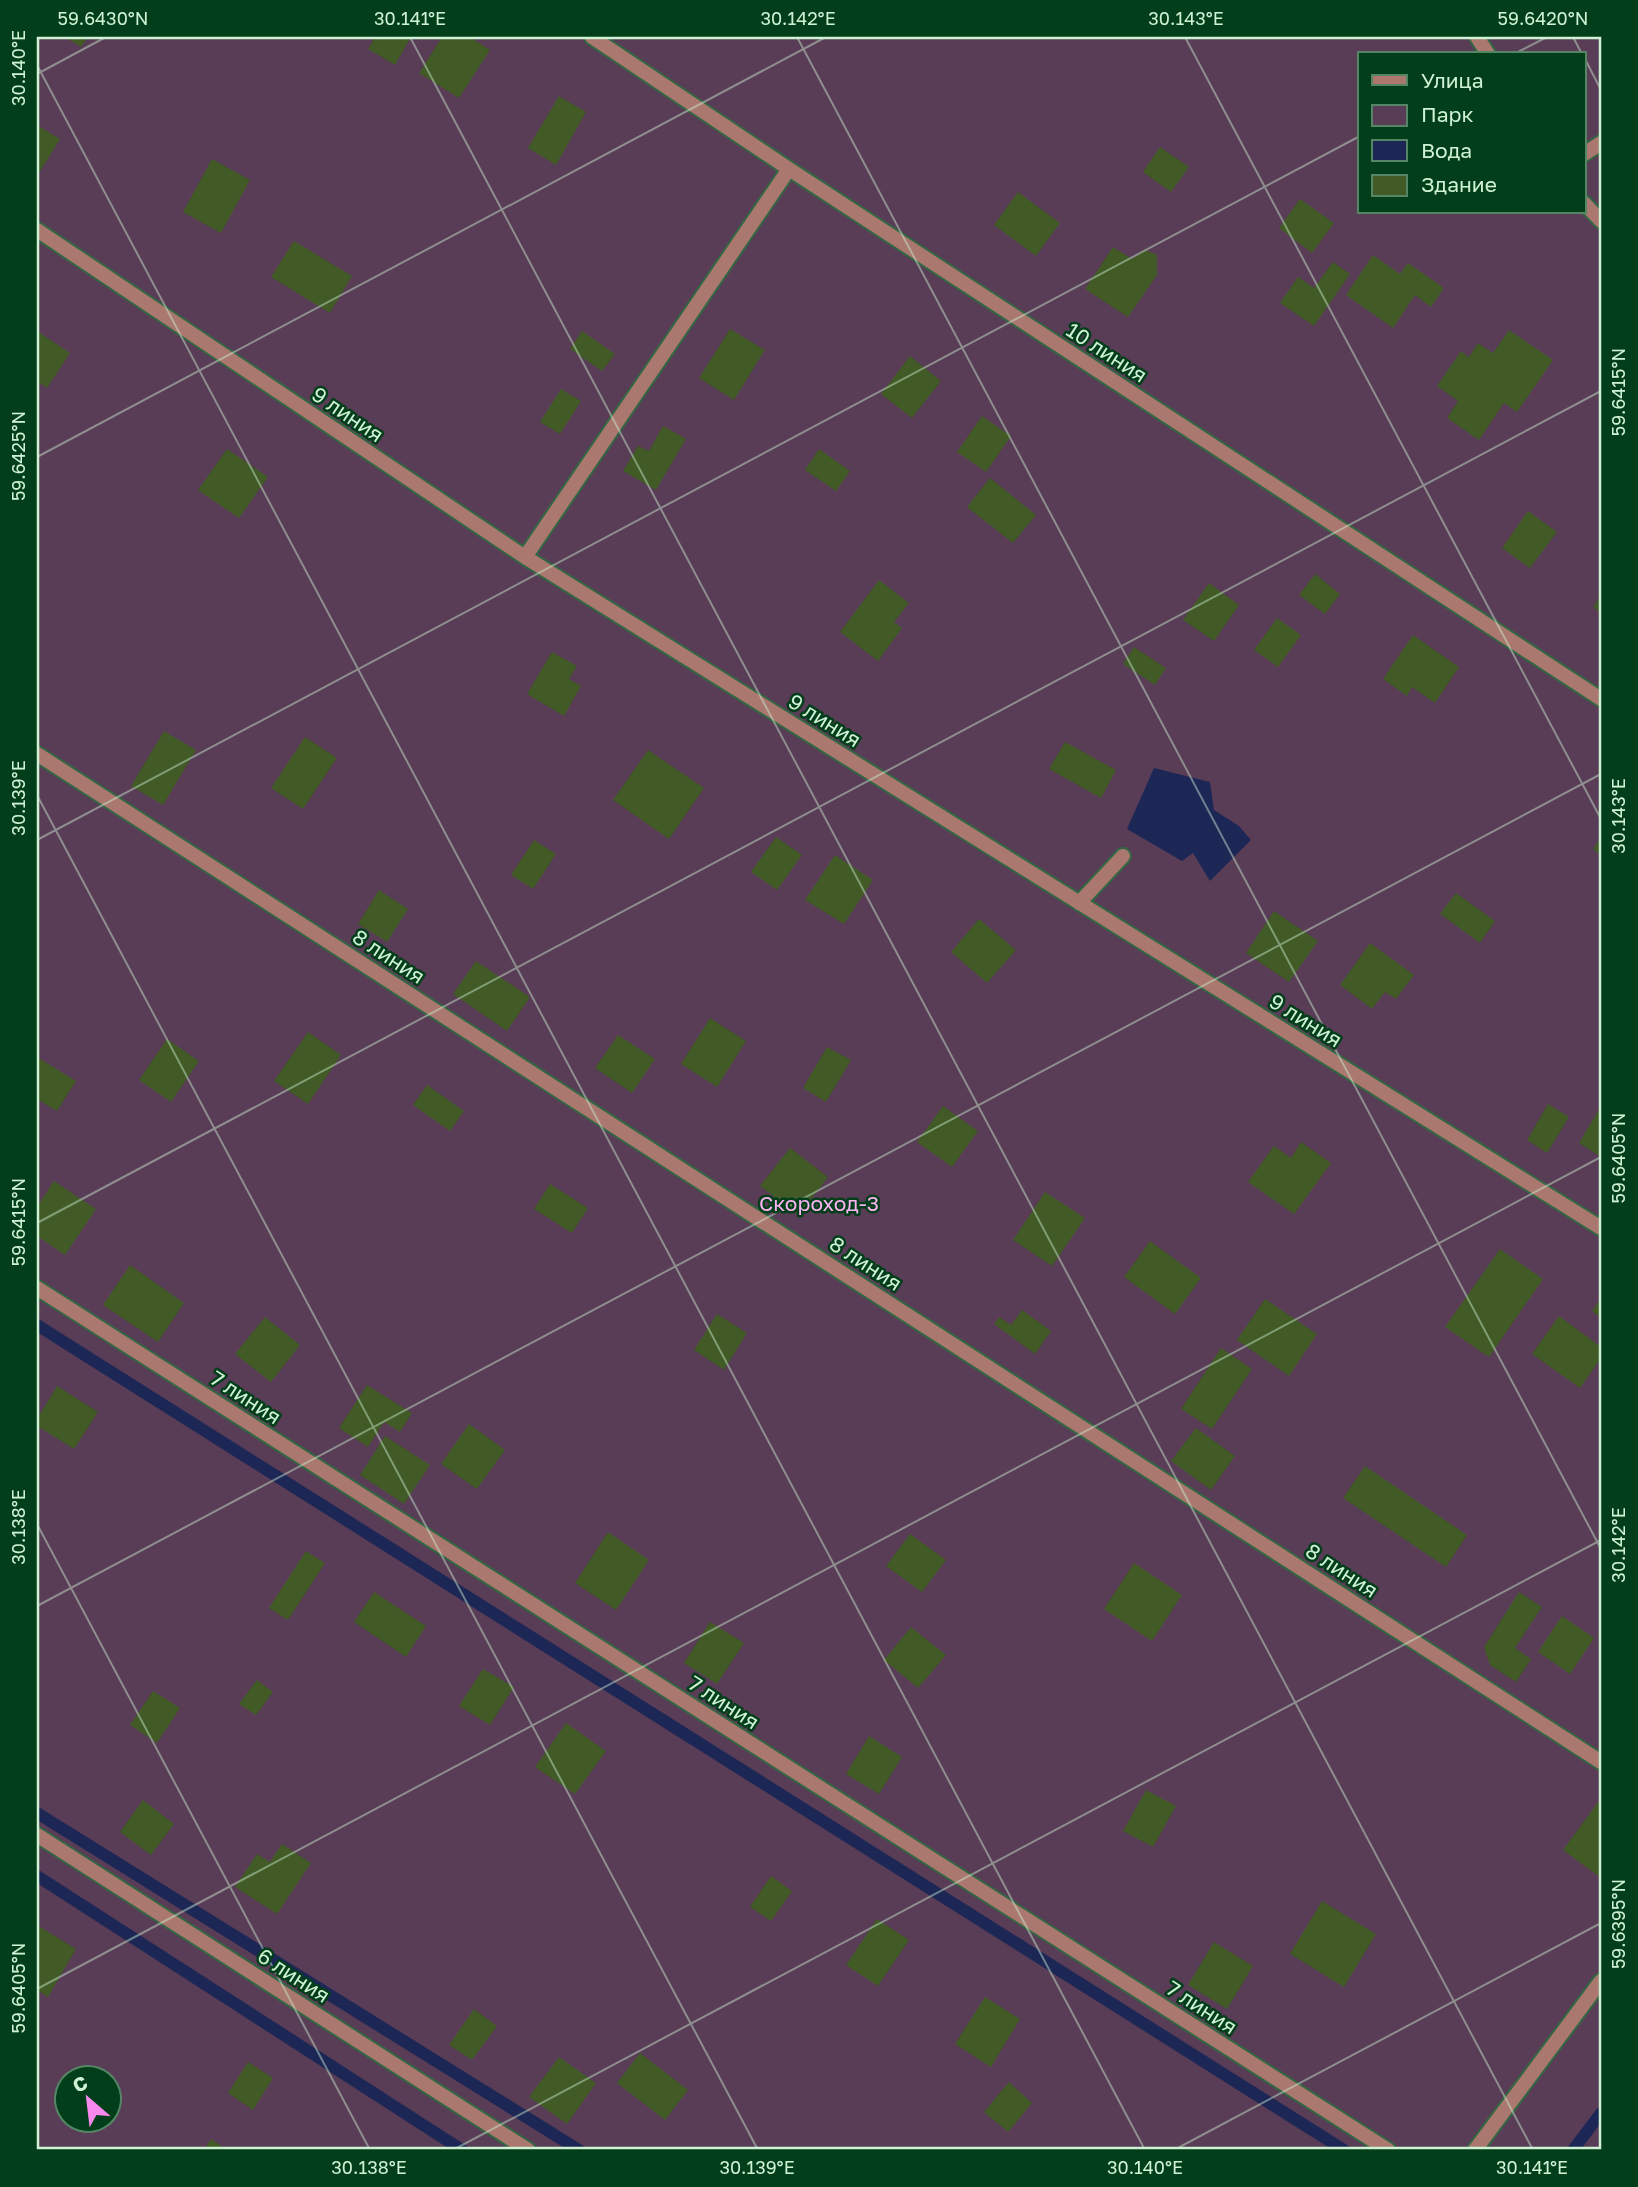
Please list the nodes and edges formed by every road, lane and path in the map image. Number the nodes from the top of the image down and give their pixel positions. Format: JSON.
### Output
{"nodes":[{"id":1,"x":592,"y":37,"type":"edge"},
{"id":2,"x":1477,"y":37,"type":"edge"},
{"id":3,"x":1487,"y":52,"type":"edge"},
{"id":4,"x":1601,"y":143,"type":"edge"},
{"id":5,"x":1586,"y":153,"type":"edge"},
{"id":6,"x":789,"y":169,"type":"junction"},
{"id":7,"x":1586,"y":205,"type":"edge"},
{"id":8,"x":1601,"y":221,"type":"edge"},
{"id":9,"x":37,"y":230,"type":"edge"},
{"id":10,"x":525,"y":557,"type":"junction"},
{"id":11,"x":1601,"y":699,"type":"edge"},
{"id":12,"x":37,"y":754,"type":"edge"},
{"id":13,"x":1123,"y":856,"type":"dead end"},
{"id":14,"x":1079,"y":903,"type":"junction"},
{"id":15,"x":1601,"y":1228,"type":"edge"},
{"id":16,"x":37,"y":1288,"type":"edge"},
{"id":17,"x":1601,"y":1762,"type":"edge"},
{"id":18,"x":37,"y":1835,"type":"edge"},
{"id":19,"x":1601,"y":1982,"type":"edge"},
{"id":20,"x":528,"y":2150,"type":"edge"},
{"id":21,"x":1388,"y":2150,"type":"edge"},
{"id":22,"x":1475,"y":2150,"type":"edge"}],
"edges":[{"from":1,"to":6,"type":"street","name":"10 линия"},
{"from":2,"to":3,"type":"street"},
{"from":4,"to":5,"type":"street"},
{"from":6,"to":10,"type":"street"},
{"from":6,"to":11,"type":"street","name":"10 линия"},
{"from":7,"to":8,"type":"street"},
{"from":9,"to":10,"type":"street","name":"9 линия"},
{"from":10,"to":14,"type":"street","name":"9 линия"},
{"from":12,"to":17,"type":"street","name":"8 линия"},
{"from":13,"to":14,"type":"street"},
{"from":14,"to":15,"type":"street","name":"9 линия"},
{"from":16,"to":21,"type":"street","name":"7 линия"},
{"from":18,"to":20,"type":"street","name":"6 линия"},
{"from":19,"to":22,"type":"street"}]}
